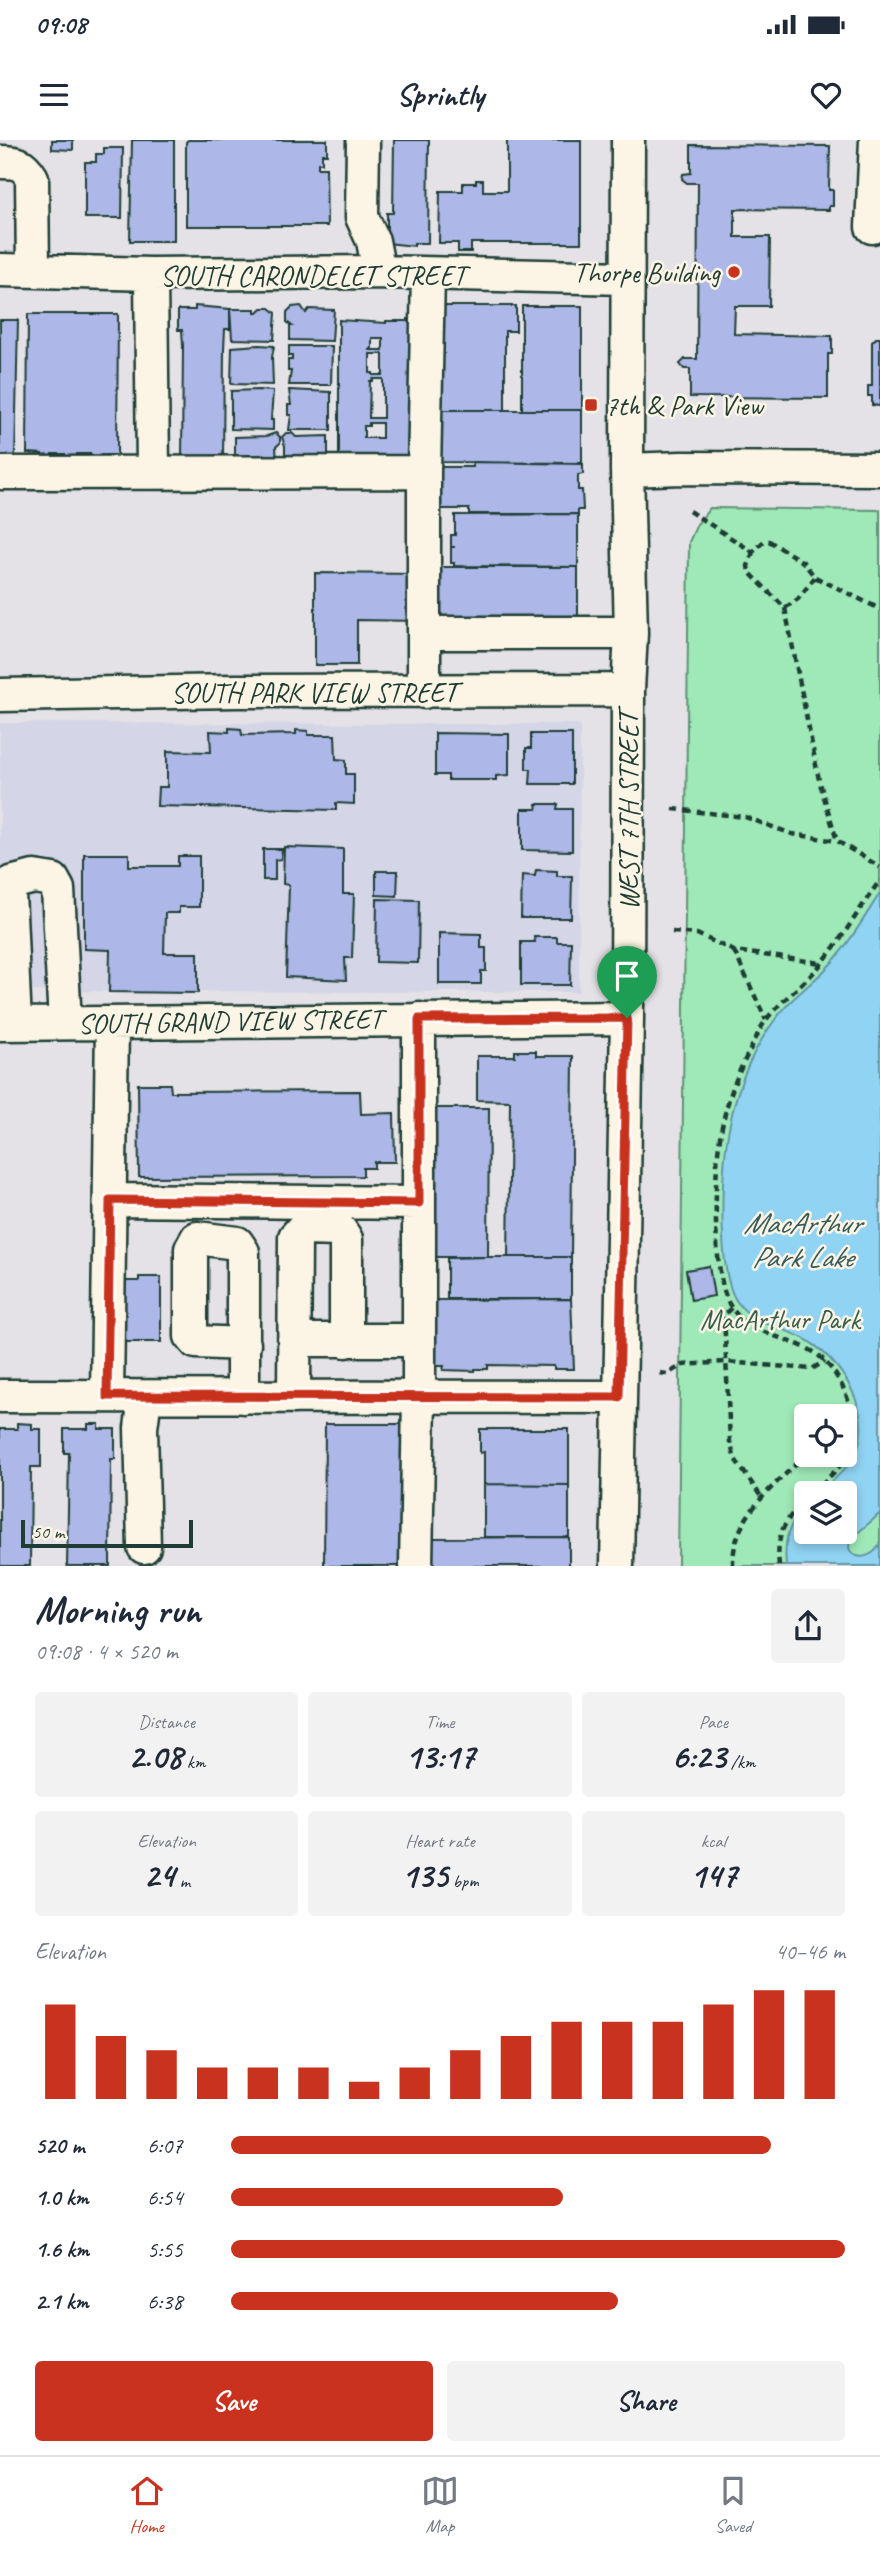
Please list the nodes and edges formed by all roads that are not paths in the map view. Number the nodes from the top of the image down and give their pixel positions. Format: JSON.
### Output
{"nodes":[{"id":1,"x":363,"y":140,"type":"edge"},
{"id":2,"x":628,"y":140,"type":"edge"},
{"id":3,"x":876,"y":140,"type":"edge"},
{"id":4,"x":0,"y":162,"type":"edge"},
{"id":5,"x":873,"y":227,"type":"dead end"},
{"id":6,"x":0,"y":270,"type":"edge"},
{"id":7,"x":33,"y":270,"type":"junction"},
{"id":8,"x":379,"y":272,"type":"junction"},
{"id":9,"x":151,"y":274,"type":"junction"},
{"id":10,"x":428,"y":274,"type":"junction"},
{"id":11,"x":626,"y":278,"type":"junction"},
{"id":12,"x":880,"y":469,"type":"edge"},
{"id":13,"x":627,"y":470,"type":"junction"},
{"id":14,"x":153,"y":472,"type":"junction"},
{"id":15,"x":424,"y":472,"type":"junction"},
{"id":16,"x":0,"y":473,"type":"edge"},
{"id":17,"x":425,"y":633,"type":"junction"},
{"id":18,"x":631,"y":633,"type":"junction"},
{"id":19,"x":628,"y":690,"type":"junction"},
{"id":20,"x":424,"y":692,"type":"junction"},
{"id":21,"x":0,"y":695,"type":"edge"},
{"id":22,"x":627,"y":1018,"type":"junction"},
{"id":23,"x":419,"y":1019,"type":"junction"},
{"id":24,"x":65,"y":1023,"type":"junction"},
{"id":25,"x":112,"y":1023,"type":"junction"},
{"id":26,"x":7,"y":1024,"type":"edge"},
{"id":27,"x":110,"y":1200,"type":"junction"},
{"id":28,"x":419,"y":1203,"type":"junction"},
{"id":29,"x":294,"y":1340,"type":"junction"},
{"id":30,"x":419,"y":1340,"type":"junction"},
{"id":31,"x":346,"y":1341,"type":"junction"},
{"id":32,"x":244,"y":1344,"type":"dead end"},
{"id":33,"x":0,"y":1396,"type":"edge"},
{"id":34,"x":107,"y":1396,"type":"junction"},
{"id":35,"x":145,"y":1396,"type":"junction"},
{"id":36,"x":294,"y":1396,"type":"junction"},
{"id":37,"x":243,"y":1397,"type":"junction"},
{"id":38,"x":419,"y":1397,"type":"junction"},
{"id":39,"x":619,"y":1397,"type":"junction"},
{"id":40,"x":144,"y":1547,"type":"dead end"},
{"id":41,"x":416,"y":1566,"type":"edge"},
{"id":42,"x":617,"y":1566,"type":"edge"}],
"edges":[{"from":1,"to":8,"type":"street"},
{"from":2,"to":11,"type":"street","name":"WEST 7TH STREET"},
{"from":3,"to":5,"type":"street"},
{"from":4,"to":7,"type":"street"},
{"from":6,"to":7,"type":"street","name":"SOUTH CARONDELET STREET"},
{"from":7,"to":9,"type":"street","name":"SOUTH CARONDELET STREET"},
{"from":8,"to":9,"type":"street","name":"SOUTH CARONDELET STREET"},
{"from":8,"to":10,"type":"street","name":"SOUTH CARONDELET STREET"},
{"from":9,"to":14,"type":"street"},
{"from":10,"to":11,"type":"street","name":"SOUTH CARONDELET STREET"},
{"from":10,"to":15,"type":"street"},
{"from":11,"to":13,"type":"street","name":"WEST 7TH STREET"},
{"from":12,"to":13,"type":"street"},
{"from":13,"to":18,"type":"street","name":"WEST 7TH STREET"},
{"from":14,"to":15,"type":"street"},
{"from":14,"to":16,"type":"street"},
{"from":15,"to":17,"type":"street"},
{"from":17,"to":18,"type":"street"},
{"from":17,"to":20,"type":"street"},
{"from":18,"to":19,"type":"street","name":"WEST 7TH STREET"},
{"from":19,"to":20,"type":"street","name":"SOUTH PARK VIEW STREET"},
{"from":19,"to":22,"type":"street","name":"WEST 7TH STREET"},
{"from":20,"to":21,"type":"street","name":"SOUTH PARK VIEW STREET"},
{"from":22,"to":23,"type":"street","name":"SOUTH GRAND VIEW STREET"},
{"from":22,"to":39,"type":"street","name":"WEST 7TH STREET"},
{"from":23,"to":25,"type":"street","name":"SOUTH GRAND VIEW STREET"},
{"from":23,"to":28,"type":"street"},
{"from":24,"to":25,"type":"street","name":"SOUTH GRAND VIEW STREET"},
{"from":24,"to":26,"type":"street","name":"SOUTH GRAND VIEW STREET"},
{"from":24,"to":26,"type":"street"},
{"from":25,"to":27,"type":"street"},
{"from":27,"to":28,"type":"street"},
{"from":27,"to":34,"type":"street"},
{"from":28,"to":30,"type":"street"},
{"from":29,"to":31,"type":"street"},
{"from":29,"to":31,"type":"street"},
{"from":29,"to":36,"type":"street"},
{"from":30,"to":31,"type":"street"},
{"from":30,"to":38,"type":"street"},
{"from":32,"to":37,"type":"street"},
{"from":33,"to":34,"type":"street"},
{"from":34,"to":35,"type":"street"},
{"from":35,"to":37,"type":"street"},
{"from":35,"to":40,"type":"street"},
{"from":36,"to":37,"type":"street"},
{"from":36,"to":38,"type":"street"},
{"from":38,"to":39,"type":"street"},
{"from":38,"to":41,"type":"street"},
{"from":39,"to":42,"type":"street","name":"WEST 7TH STREET"}]}
